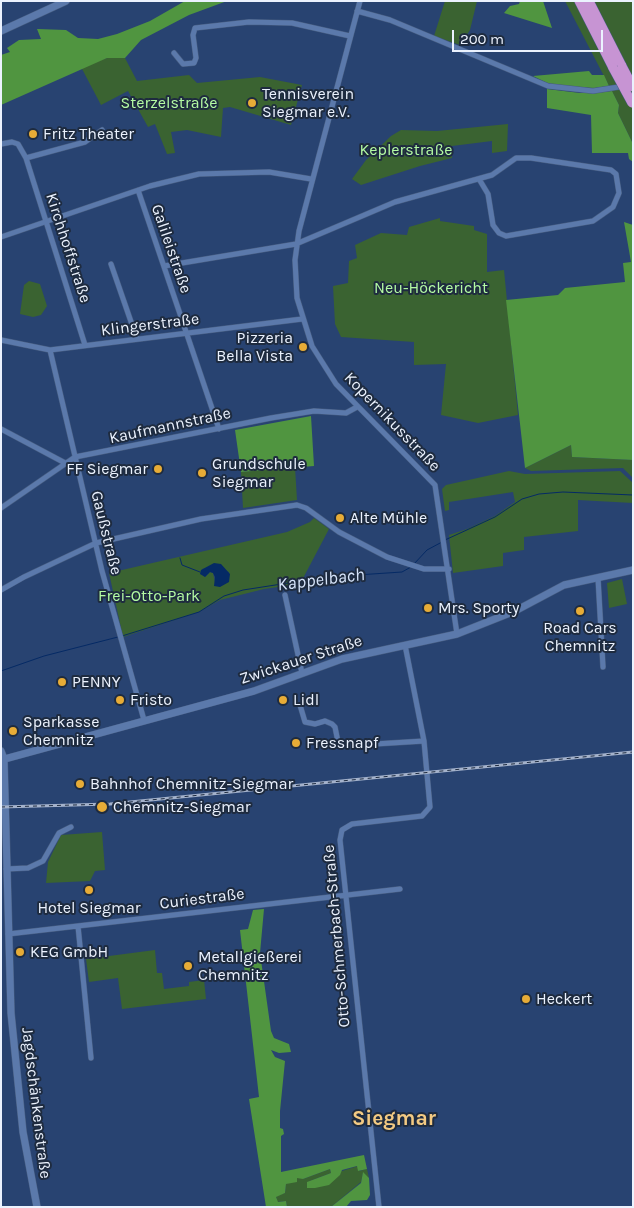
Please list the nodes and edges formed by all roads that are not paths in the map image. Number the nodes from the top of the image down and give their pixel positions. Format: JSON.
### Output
{"nodes":[{"id":1,"x":66,"y":1,"type":"edge"},
{"id":2,"x":360,"y":1,"type":"edge"},
{"id":3,"x":579,"y":1,"type":"edge"},
{"id":4,"x":589,"y":1,"type":"edge"},
{"id":5,"x":357,"y":11,"type":"junction"},
{"id":6,"x":1,"y":31,"type":"edge"},
{"id":7,"x":350,"y":36,"type":"junction"},
{"id":8,"x":174,"y":53,"type":"dead end"},
{"id":9,"x":618,"y":67,"type":"junction"},
{"id":10,"x":633,"y":85,"type":"edge"},
{"id":11,"x":632,"y":105,"type":"edge"},
{"id":12,"x":102,"y":130,"type":"dead end"},
{"id":13,"x":1,"y":144,"type":"edge"},
{"id":14,"x":26,"y":158,"type":"junction"},
{"id":15,"x":311,"y":179,"type":"junction"},
{"id":16,"x":479,"y":179,"type":"junction"},
{"id":17,"x":138,"y":190,"type":"junction"},
{"id":18,"x":46,"y":222,"type":"junction"},
{"id":19,"x":1,"y":237,"type":"edge"},
{"id":20,"x":296,"y":244,"type":"junction"},
{"id":21,"x":111,"y":264,"type":"dead end"},
{"id":22,"x":164,"y":266,"type":"junction"},
{"id":23,"x":302,"y":319,"type":"junction"},
{"id":24,"x":187,"y":334,"type":"junction"},
{"id":25,"x":137,"y":339,"type":"junction"},
{"id":26,"x":1,"y":340,"type":"edge"},
{"id":27,"x":85,"y":345,"type":"junction"},
{"id":28,"x":50,"y":350,"type":"junction"},
{"id":29,"x":356,"y":407,"type":"junction"},
{"id":30,"x":1,"y":429,"type":"edge"},
{"id":31,"x":219,"y":429,"type":"junction"},
{"id":32,"x":75,"y":457,"type":"junction"},
{"id":33,"x":67,"y":464,"type":"junction"},
{"id":34,"x":1,"y":508,"type":"edge"},
{"id":35,"x":96,"y":543,"type":"junction"},
{"id":36,"x":449,"y":569,"type":"junction"},
{"id":37,"x":633,"y":570,"type":"edge"},
{"id":38,"x":598,"y":578,"type":"junction"},
{"id":39,"x":1,"y":590,"type":"edge"},
{"id":40,"x":285,"y":595,"type":"dead end"},
{"id":41,"x":457,"y":634,"type":"junction"},
{"id":42,"x":405,"y":645,"type":"junction"},
{"id":43,"x":603,"y":667,"type":"dead end"},
{"id":44,"x":302,"y":673,"type":"junction"},
{"id":45,"x":300,"y":705,"type":"dead end"},
{"id":46,"x":144,"y":720,"type":"junction"},
{"id":47,"x":424,"y":741,"type":"junction"},
{"id":48,"x":1,"y":751,"type":"edge"},
{"id":49,"x":2,"y":759,"type":"edge"},
{"id":50,"x":71,"y":827,"type":"dead end"},
{"id":51,"x":6,"y":869,"type":"junction"},
{"id":52,"x":4,"y":883,"type":"edge"},
{"id":53,"x":400,"y":889,"type":"dead end"},
{"id":54,"x":344,"y":894,"type":"junction"},
{"id":55,"x":78,"y":926,"type":"junction"},
{"id":56,"x":7,"y":934,"type":"junction"},
{"id":57,"x":91,"y":1058,"type":"dead end"},
{"id":58,"x":37,"y":1207,"type":"edge"},
{"id":59,"x":379,"y":1207,"type":"edge"}],
"edges":[{"from":1,"to":6,"type":"main road"},
{"from":2,"to":5,"type":"street","name":"Kopernikusstraße"},
{"from":3,"to":9,"type":"highway"},
{"from":4,"to":9,"type":"highway"},
{"from":5,"to":7,"type":"street","name":"Kopernikusstraße"},
{"from":5,"to":10,"type":"street"},
{"from":7,"to":8,"type":"street"},
{"from":7,"to":15,"type":"street","name":"Kopernikusstraße"},
{"from":9,"to":10,"type":"highway","bridge":true},
{"from":9,"to":11,"type":"highway","bridge":true},
{"from":12,"to":14,"type":"street"},
{"from":13,"to":14,"type":"street","name":"Kirchhoffstraße"},
{"from":14,"to":18,"type":"street","name":"Kirchhoffstraße"},
{"from":15,"to":17,"type":"street"},
{"from":15,"to":20,"type":"street","name":"Kopernikusstraße"},
{"from":16,"to":16,"type":"street"},
{"from":16,"to":20,"type":"street"},
{"from":17,"to":18,"type":"street"},
{"from":17,"to":22,"type":"street","name":"Galileistraße"},
{"from":18,"to":19,"type":"street"},
{"from":18,"to":27,"type":"street","name":"Kirchhoffstraße"},
{"from":20,"to":22,"type":"street"},
{"from":20,"to":23,"type":"street","name":"Kopernikusstraße"},
{"from":21,"to":25,"type":"street"},
{"from":22,"to":24,"type":"street","name":"Galileistraße"},
{"from":23,"to":24,"type":"street","name":"Klingerstraße"},
{"from":23,"to":29,"type":"street","name":"Kopernikusstraße"},
{"from":24,"to":25,"type":"street","name":"Klingerstraße"},
{"from":24,"to":31,"type":"street","name":"Galileistraße"},
{"from":25,"to":27,"type":"street","name":"Klingerstraße"},
{"from":26,"to":28,"type":"street","name":"Klingerstraße"},
{"from":27,"to":28,"type":"street","name":"Klingerstraße"},
{"from":28,"to":32,"type":"street","name":"Gaußstraße"},
{"from":29,"to":31,"type":"street","name":"Kaufmannstraße"},
{"from":29,"to":36,"type":"street","name":"Kopernikusstraße"},
{"from":30,"to":33,"type":"street"},
{"from":31,"to":32,"type":"street","name":"Kaufmannstraße"},
{"from":32,"to":33,"type":"street"},
{"from":32,"to":35,"type":"street","name":"Gaußstraße"},
{"from":33,"to":34,"type":"street"},
{"from":35,"to":36,"type":"street"},
{"from":35,"to":39,"type":"street"},
{"from":35,"to":46,"type":"street","name":"Gaußstraße"},
{"from":36,"to":41,"type":"street","name":"Kopernikusstraße"},
{"from":37,"to":38,"type":"main road","name":"Zwickauer Straße"},
{"from":38,"to":41,"type":"main road","name":"Zwickauer Straße"},
{"from":38,"to":43,"type":"street"},
{"from":40,"to":44,"type":"street"},
{"from":41,"to":42,"type":"main road","name":"Zwickauer Straße"},
{"from":42,"to":44,"type":"main road","name":"Zwickauer Straße"},
{"from":42,"to":47,"type":"street","name":"Otto-Schmerbach-Straße"},
{"from":44,"to":46,"type":"main road","name":"Zwickauer Straße"},
{"from":45,"to":47,"type":"street"},
{"from":46,"to":49,"type":"main road","name":"Zwickauer Straße"},
{"from":47,"to":54,"type":"street","name":"Otto-Schmerbach-Straße"},
{"from":48,"to":49,"type":"main road","name":"Jagdschänkenstraße"},
{"from":49,"to":51,"type":"main road","name":"Jagdschänkenstraße"},
{"from":50,"to":51,"type":"street"},
{"from":51,"to":52,"type":"main road","name":"Jagdschänkenstraße"},
{"from":52,"to":56,"type":"main road","name":"Jagdschänkenstraße"},
{"from":53,"to":54,"type":"street","name":"Curiestraße"},
{"from":54,"to":55,"type":"street","name":"Curiestraße"},
{"from":54,"to":59,"type":"street","name":"Otto-Schmerbach-Straße"},
{"from":55,"to":56,"type":"street","name":"Curiestraße"},
{"from":55,"to":57,"type":"street"},
{"from":56,"to":58,"type":"main road","name":"Jagdschänkenstraße"}]}
